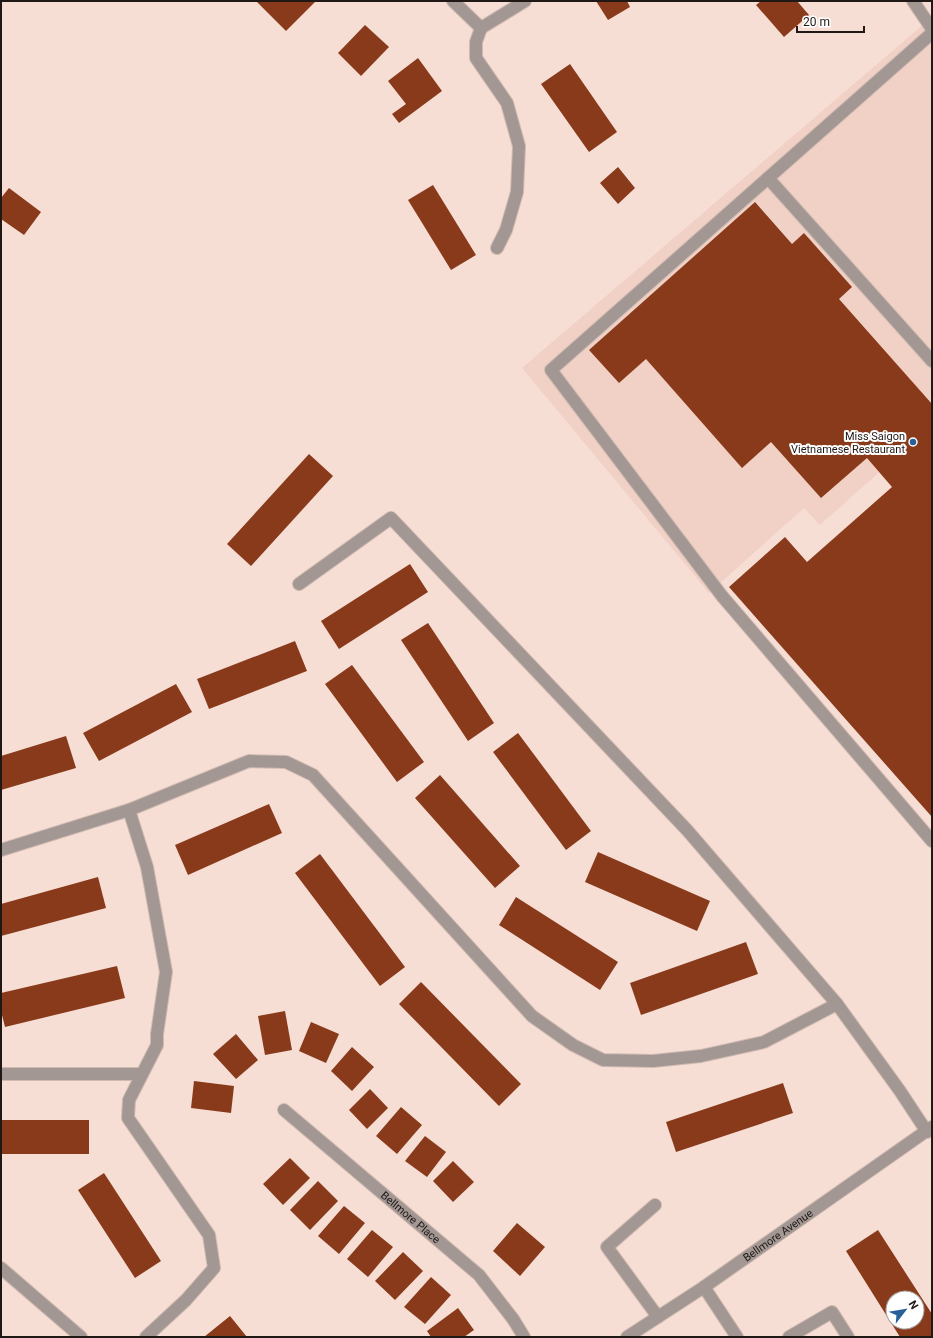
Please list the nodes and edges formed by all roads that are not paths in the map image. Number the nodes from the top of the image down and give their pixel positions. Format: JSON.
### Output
{"nodes":[{"id":1,"x":453,"y":1,"type":"edge"},
{"id":2,"x":525,"y":1,"type":"edge"},
{"id":3,"x":913,"y":1,"type":"edge"},
{"id":4,"x":481,"y":28,"type":"junction"},
{"id":5,"x":932,"y":28,"type":"edge"},
{"id":6,"x":932,"y":33,"type":"edge"},
{"id":7,"x":768,"y":178,"type":"junction"},
{"id":8,"x":497,"y":248,"type":"dead end"},
{"id":9,"x":932,"y":362,"type":"edge"},
{"id":10,"x":299,"y":584,"type":"dead end"},
{"id":11,"x":129,"y":810,"type":"junction"},
{"id":12,"x":932,"y":841,"type":"edge"},
{"id":13,"x":1,"y":850,"type":"edge"},
{"id":14,"x":836,"y":1004,"type":"junction"},
{"id":15,"x":1,"y":1074,"type":"edge"},
{"id":16,"x":141,"y":1074,"type":"junction"},
{"id":17,"x":284,"y":1110,"type":"dead end"},
{"id":18,"x":929,"y":1130,"type":"edge"},
{"id":19,"x":655,"y":1206,"type":"dead end"},
{"id":20,"x":1,"y":1268,"type":"edge"},
{"id":21,"x":704,"y":1287,"type":"junction"},
{"id":22,"x":658,"y":1317,"type":"junction"},
{"id":23,"x":77,"y":1336,"type":"edge"},
{"id":24,"x":146,"y":1337,"type":"edge"},
{"id":25,"x":524,"y":1337,"type":"edge"},
{"id":26,"x":627,"y":1337,"type":"edge"},
{"id":27,"x":737,"y":1337,"type":"edge"},
{"id":28,"x":789,"y":1337,"type":"edge"},
{"id":29,"x":848,"y":1337,"type":"edge"}],
"edges":[{"from":1,"to":4,"type":"street"},
{"from":2,"to":4,"type":"street"},
{"from":3,"to":5,"type":"street"},
{"from":4,"to":8,"type":"street"},
{"from":6,"to":7,"type":"street"},
{"from":7,"to":9,"type":"street"},
{"from":7,"to":12,"type":"street"},
{"from":10,"to":14,"type":"street"},
{"from":11,"to":13,"type":"street"},
{"from":11,"to":14,"type":"street"},
{"from":11,"to":16,"type":"street"},
{"from":14,"to":18,"type":"street"},
{"from":15,"to":16,"type":"street"},
{"from":16,"to":24,"type":"street"},
{"from":17,"to":25,"type":"street","name":"Bellmore Place"},
{"from":18,"to":21,"type":"street","name":"Bellmore Avenue"},
{"from":19,"to":22,"type":"street"},
{"from":20,"to":23,"type":"street"},
{"from":21,"to":22,"type":"street","name":"Bellmore Avenue"},
{"from":21,"to":27,"type":"street"},
{"from":22,"to":26,"type":"street","name":"Bellmore Avenue"},
{"from":28,"to":29,"type":"street"}]}
